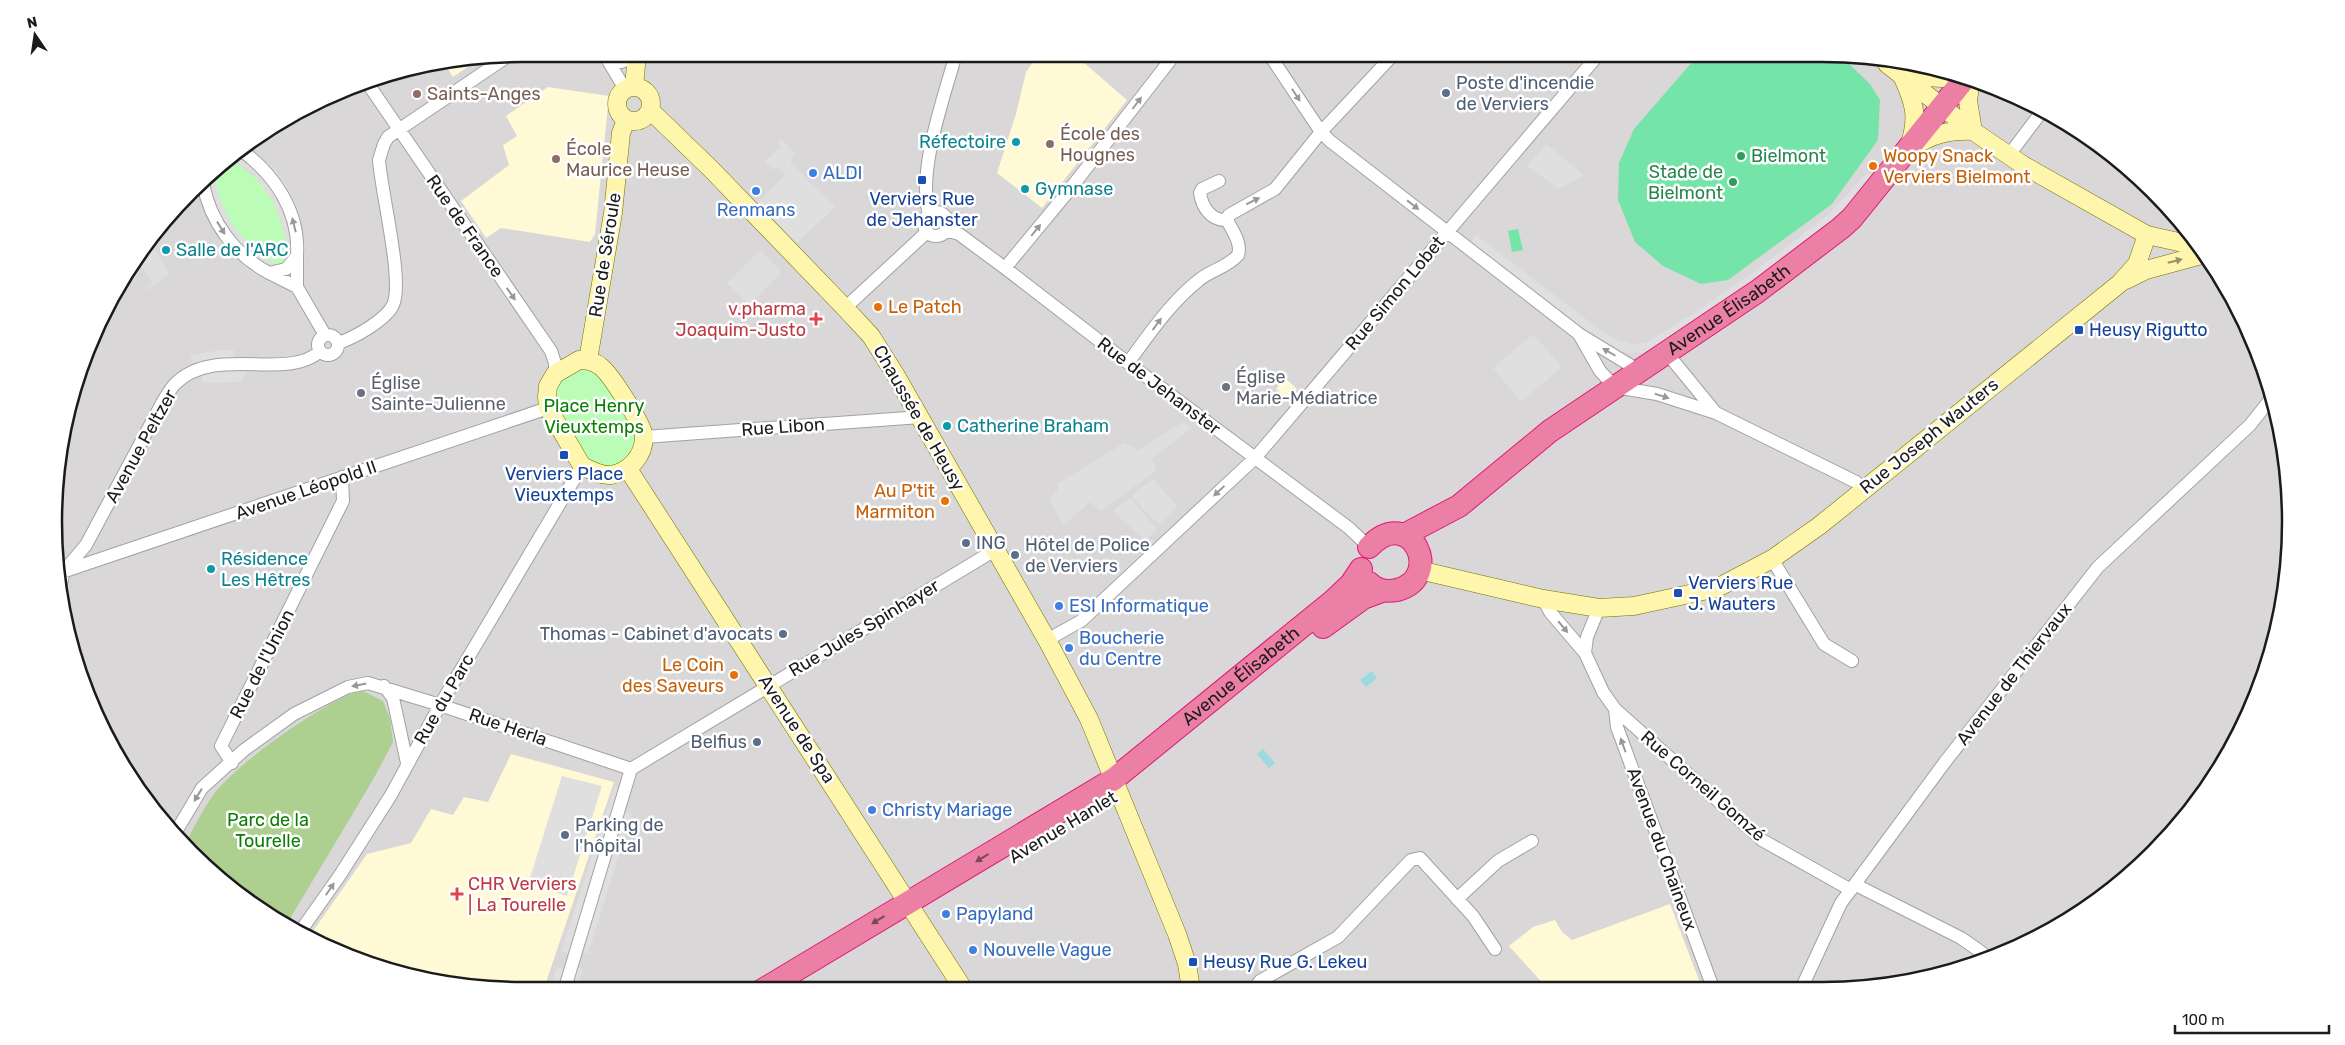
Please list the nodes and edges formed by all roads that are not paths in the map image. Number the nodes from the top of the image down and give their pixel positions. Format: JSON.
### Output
{"nodes":[{"id":1,"x":610,"y":62,"type":"edge"},
{"id":2,"x":635,"y":62,"type":"edge"},
{"id":3,"x":954,"y":62,"type":"edge"},
{"id":4,"x":1169,"y":62,"type":"edge"},
{"id":5,"x":1274,"y":62,"type":"edge"},
{"id":6,"x":1387,"y":62,"type":"edge"},
{"id":7,"x":1592,"y":62,"type":"edge"},
{"id":8,"x":498,"y":63,"type":"edge"},
{"id":9,"x":1891,"y":67,"type":"edge"},
{"id":10,"x":1902,"y":76,"type":"junction"},
{"id":11,"x":1942,"y":78,"type":"edge"},
{"id":12,"x":1961,"y":84,"type":"edge"},
{"id":13,"x":1970,"y":87,"type":"edge"},
{"id":14,"x":629,"y":88,"type":"junction"},
{"id":15,"x":371,"y":89,"type":"edge"},
{"id":16,"x":1942,"y":107,"type":"junction"},
{"id":17,"x":651,"y":111,"type":"junction"},
{"id":18,"x":2039,"y":117,"type":"edge"},
{"id":19,"x":626,"y":120,"type":"junction"},
{"id":20,"x":398,"y":130,"type":"junction"},
{"id":21,"x":1973,"y":131,"type":"junction"},
{"id":22,"x":1321,"y":132,"type":"junction"},
{"id":23,"x":1908,"y":150,"type":"junction"},
{"id":24,"x":247,"y":155,"type":"edge"},
{"id":25,"x":2012,"y":157,"type":"junction"},
{"id":26,"x":1218,"y":181,"type":"dead end"},
{"id":27,"x":205,"y":190,"type":"edge"},
{"id":28,"x":928,"y":209,"type":"junction"},
{"id":29,"x":1227,"y":220,"type":"junction"},
{"id":30,"x":946,"y":230,"type":"junction"},
{"id":31,"x":927,"y":232,"type":"junction"},
{"id":32,"x":1448,"y":232,"type":"junction"},
{"id":33,"x":2151,"y":237,"type":"junction"},
{"id":34,"x":2189,"y":245,"type":"edge"},
{"id":35,"x":297,"y":256,"type":"junction"},
{"id":36,"x":2197,"y":256,"type":"edge"},
{"id":37,"x":1005,"y":268,"type":"junction"},
{"id":38,"x":2146,"y":270,"type":"junction"},
{"id":39,"x":269,"y":273,"type":"junction"},
{"id":40,"x":2119,"y":284,"type":"junction"},
{"id":41,"x":297,"y":287,"type":"junction"},
{"id":42,"x":845,"y":308,"type":"junction"},
{"id":43,"x":1579,"y":334,"type":"junction"},
{"id":44,"x":325,"y":335,"type":"junction"},
{"id":45,"x":338,"y":344,"type":"junction"},
{"id":46,"x":320,"y":351,"type":"junction"},
{"id":47,"x":1666,"y":352,"type":"junction"},
{"id":48,"x":588,"y":360,"type":"junction"},
{"id":49,"x":1128,"y":363,"type":"junction"},
{"id":50,"x":1638,"y":370,"type":"junction"},
{"id":51,"x":554,"y":374,"type":"junction"},
{"id":52,"x":1615,"y":387,"type":"junction"},
{"id":53,"x":2267,"y":403,"type":"edge"},
{"id":54,"x":548,"y":408,"type":"junction"},
{"id":55,"x":1716,"y":413,"type":"junction"},
{"id":56,"x":921,"y":417,"type":"junction"},
{"id":57,"x":644,"y":437,"type":"junction"},
{"id":58,"x":1255,"y":458,"type":"junction"},
{"id":59,"x":582,"y":466,"type":"junction"},
{"id":60,"x":628,"y":469,"type":"junction"},
{"id":61,"x":342,"y":477,"type":"junction"},
{"id":62,"x":1863,"y":489,"type":"junction"},
{"id":63,"x":1459,"y":506,"type":"junction"},
{"id":64,"x":1404,"y":535,"type":"junction"},
{"id":65,"x":1369,"y":547,"type":"joint"},
{"id":66,"x":995,"y":550,"type":"junction"},
{"id":67,"x":1772,"y":559,"type":"junction"},
{"id":68,"x":1420,"y":563,"type":"junction"},
{"id":69,"x":65,"y":568,"type":"edge"},
{"id":70,"x":65,"y":571,"type":"edge"},
{"id":71,"x":1382,"y":591,"type":"junction"},
{"id":72,"x":1543,"y":599,"type":"junction"},
{"id":73,"x":1599,"y":608,"type":"junction"},
{"id":74,"x":1316,"y":633,"type":"joint"},
{"id":75,"x":1047,"y":640,"type":"junction"},
{"id":76,"x":1585,"y":653,"type":"junction"},
{"id":77,"x":1852,"y":662,"type":"dead end"},
{"id":78,"x":384,"y":686,"type":"junction"},
{"id":79,"x":768,"y":686,"type":"junction"},
{"id":80,"x":440,"y":704,"type":"junction"},
{"id":81,"x":1615,"y":709,"type":"junction"},
{"id":82,"x":232,"y":763,"type":"junction"},
{"id":83,"x":407,"y":764,"type":"junction"},
{"id":84,"x":631,"y":769,"type":"junction"},
{"id":85,"x":1117,"y":786,"type":"junction"},
{"id":86,"x":178,"y":828,"type":"edge"},
{"id":87,"x":1532,"y":841,"type":"dead end"},
{"id":88,"x":1853,"y":888,"type":"junction"},
{"id":89,"x":1457,"y":899,"type":"junction"},
{"id":90,"x":912,"y":909,"type":"junction"},
{"id":91,"x":303,"y":927,"type":"edge"},
{"id":92,"x":1495,"y":949,"type":"dead end"},
{"id":93,"x":1981,"y":954,"type":"edge"},
{"id":94,"x":567,"y":982,"type":"edge"},
{"id":95,"x":776,"y":982,"type":"edge"},
{"id":96,"x":801,"y":982,"type":"edge"},
{"id":97,"x":959,"y":982,"type":"edge"},
{"id":98,"x":1190,"y":982,"type":"edge"},
{"id":99,"x":1259,"y":982,"type":"edge"},
{"id":100,"x":1711,"y":982,"type":"edge"},
{"id":101,"x":1805,"y":982,"type":"edge"}],
"edges":[{"from":1,"to":14,"type":"street"},
{"from":2,"to":14,"type":"street"},
{"from":3,"to":28,"type":"street"},
{"from":37,"to":4,"type":"street","one_way":true},
{"from":5,"to":22,"type":"street","one_way":true},
{"from":6,"to":22,"type":"street"},
{"from":7,"to":32,"type":"street","name":"Rue Simon Lobet"},
{"from":8,"to":20,"type":"street"},
{"from":9,"to":10,"type":"street"},
{"from":10,"to":11,"type":"street"},
{"from":10,"to":16,"type":"street"},
{"from":10,"to":23,"type":"street"},
{"from":12,"to":16,"type":"highway","name":"Avenue Élisabeth"},
{"from":13,"to":21,"type":"street"},
{"from":14,"to":17,"type":"street"},
{"from":14,"to":19,"type":"street"},
{"from":15,"to":20,"type":"street","name":"Rue de France"},
{"from":16,"to":21,"type":"street"},
{"from":16,"to":23,"type":"highway","name":"Avenue Élisabeth"},
{"from":17,"to":19,"type":"street"},
{"from":17,"to":42,"type":"street","name":"Chaussée de Heusy"},
{"from":18,"to":25,"type":"street"},
{"from":19,"to":48,"type":"street","name":"Rue de Séroule"},
{"from":20,"to":45,"type":"street"},
{"from":20,"to":51,"type":"street","name":"Rue de France","one_way":true},
{"from":21,"to":23,"type":"street"},
{"from":21,"to":25,"type":"street"},
{"from":29,"to":22,"type":"street","one_way":true},
{"from":22,"to":32,"type":"street","one_way":true},
{"from":23,"to":47,"type":"highway","name":"Avenue Élisabeth"},
{"from":35,"to":24,"type":"street","one_way":true},
{"from":25,"to":33,"type":"street"},
{"from":26,"to":29,"type":"street"},
{"from":27,"to":39,"type":"street","one_way":true},
{"from":28,"to":30,"type":"street"},
{"from":28,"to":31,"type":"street"},
{"from":49,"to":29,"type":"street","one_way":true},
{"from":30,"to":31,"type":"street"},
{"from":30,"to":37,"type":"street","name":"Rue de Jehanster"},
{"from":31,"to":42,"type":"street"},
{"from":32,"to":43,"type":"street"},
{"from":32,"to":58,"type":"street","name":"Rue Simon Lobet"},
{"from":33,"to":34,"type":"street"},
{"from":33,"to":38,"type":"street"},
{"from":33,"to":40,"type":"street"},
{"from":35,"to":39,"type":"street"},
{"from":35,"to":41,"type":"street"},
{"from":38,"to":36,"type":"street","one_way":true},
{"from":37,"to":49,"type":"street","name":"Rue de Jehanster"},
{"from":38,"to":40,"type":"street"},
{"from":39,"to":41,"type":"street"},
{"from":40,"to":62,"type":"street","name":"Rue Joseph Wauters"},
{"from":41,"to":44,"type":"street"},
{"from":42,"to":56,"type":"street","name":"Chaussée de Heusy"},
{"from":50,"to":43,"type":"street","one_way":true},
{"from":43,"to":52,"type":"street"},
{"from":44,"to":45,"type":"street"},
{"from":44,"to":46,"type":"street"},
{"from":45,"to":46,"type":"street"},
{"from":46,"to":69,"type":"street","name":"Avenue Peltzer"},
{"from":47,"to":50,"type":"highway","name":"Avenue Élisabeth"},
{"from":47,"to":55,"type":"street"},
{"from":48,"to":51,"type":"street"},
{"from":48,"to":57,"type":"street"},
{"from":49,"to":58,"type":"street","name":"Rue de Jehanster"},
{"from":50,"to":52,"type":"highway","name":"Avenue Élisabeth"},
{"from":51,"to":54,"type":"street"},
{"from":52,"to":55,"type":"street","one_way":true},
{"from":52,"to":63,"type":"highway","name":"Avenue Élisabeth"},
{"from":53,"to":88,"type":"street","name":"Avenue de Thiervaux"},
{"from":54,"to":59,"type":"street"},
{"from":54,"to":61,"type":"street","name":"Avenue Léopold II"},
{"from":55,"to":62,"type":"street"},
{"from":56,"to":57,"type":"street","name":"Rue Libon"},
{"from":56,"to":66,"type":"street","name":"Chaussée de Heusy"},
{"from":57,"to":60,"type":"street"},
{"from":58,"to":65,"type":"street","name":"Rue de Jehanster"},
{"from":58,"to":75,"type":"street","name":"Rue Simon Lobet","one_way":true},
{"from":59,"to":60,"type":"street"},
{"from":59,"to":80,"type":"street","name":"Rue du Parc"},
{"from":60,"to":79,"type":"street","name":"Avenue de Spa"},
{"from":61,"to":70,"type":"street","name":"Avenue Léopold II"},
{"from":61,"to":82,"type":"street","name":"Rue de l'Union"},
{"from":62,"to":67,"type":"street","name":"Rue Joseph Wauters"},
{"from":63,"to":64,"type":"highway","name":"Avenue Élisabeth"},
{"from":63,"to":68,"type":"highway","name":"Avenue Élisabeth"},
{"from":64,"to":65,"type":"highway"},
{"from":64,"to":68,"type":"highway"},
{"from":66,"to":75,"type":"street","name":"Chaussée de Heusy"},
{"from":66,"to":79,"type":"street","name":"Rue Jules Spinhayer"},
{"from":67,"to":73,"type":"street","name":"Rue Joseph Wauters"},
{"from":67,"to":77,"type":"street"},
{"from":68,"to":71,"type":"highway","name":"Avenue Élisabeth"},
{"from":68,"to":72,"type":"street","name":"Rue Joseph Wauters"},
{"from":71,"to":74,"type":"highway","name":"Avenue Élisabeth"},
{"from":71,"to":85,"type":"highway","name":"Avenue Élisabeth"},
{"from":72,"to":73,"type":"street","name":"Rue Joseph Wauters"},
{"from":72,"to":76,"type":"street","name":"Rue Corneil Gomzé","one_way":true},
{"from":73,"to":76,"type":"street"},
{"from":74,"to":85,"type":"highway","name":"Avenue Hanlet"},
{"from":75,"to":85,"type":"street","name":"Chaussée de Heusy"},
{"from":76,"to":81,"type":"street","name":"Rue Corneil Gomzé"},
{"from":78,"to":80,"type":"street","name":"Rue Herla"},
{"from":78,"to":82,"type":"street","name":"Rue Herla","one_way":true},
{"from":78,"to":83,"type":"street"},
{"from":79,"to":84,"type":"street","name":"Rue Jules Spinhayer"},
{"from":79,"to":90,"type":"street","name":"Avenue de Spa"},
{"from":80,"to":83,"type":"street","name":"Rue du Parc"},
{"from":80,"to":84,"type":"street","name":"Rue Herla"},
{"from":81,"to":88,"type":"street","name":"Rue Corneil Gomzé"},
{"from":100,"to":81,"type":"street","name":"Avenue du Chaineux","one_way":true},
{"from":82,"to":86,"type":"street","one_way":true},
{"from":91,"to":83,"type":"street","name":"Rue du Parc","one_way":true},
{"from":84,"to":94,"type":"street"},
{"from":85,"to":90,"type":"highway","name":"Avenue Hanlet"},
{"from":85,"to":98,"type":"street","name":"Chaussée de Heusy"},
{"from":87,"to":89,"type":"street"},
{"from":88,"to":93,"type":"street","name":"Rue Corneil Gomzé"},
{"from":88,"to":101,"type":"street","name":"Avenue de Thiervaux"},
{"from":89,"to":92,"type":"street"},
{"from":89,"to":99,"type":"street"},
{"from":90,"to":95,"type":"highway","name":"Avenue Hanlet","one_way":true},
{"from":90,"to":96,"type":"highway","name":"Avenue Hanlet"},
{"from":90,"to":97,"type":"street","name":"Avenue de Spa"}]}
